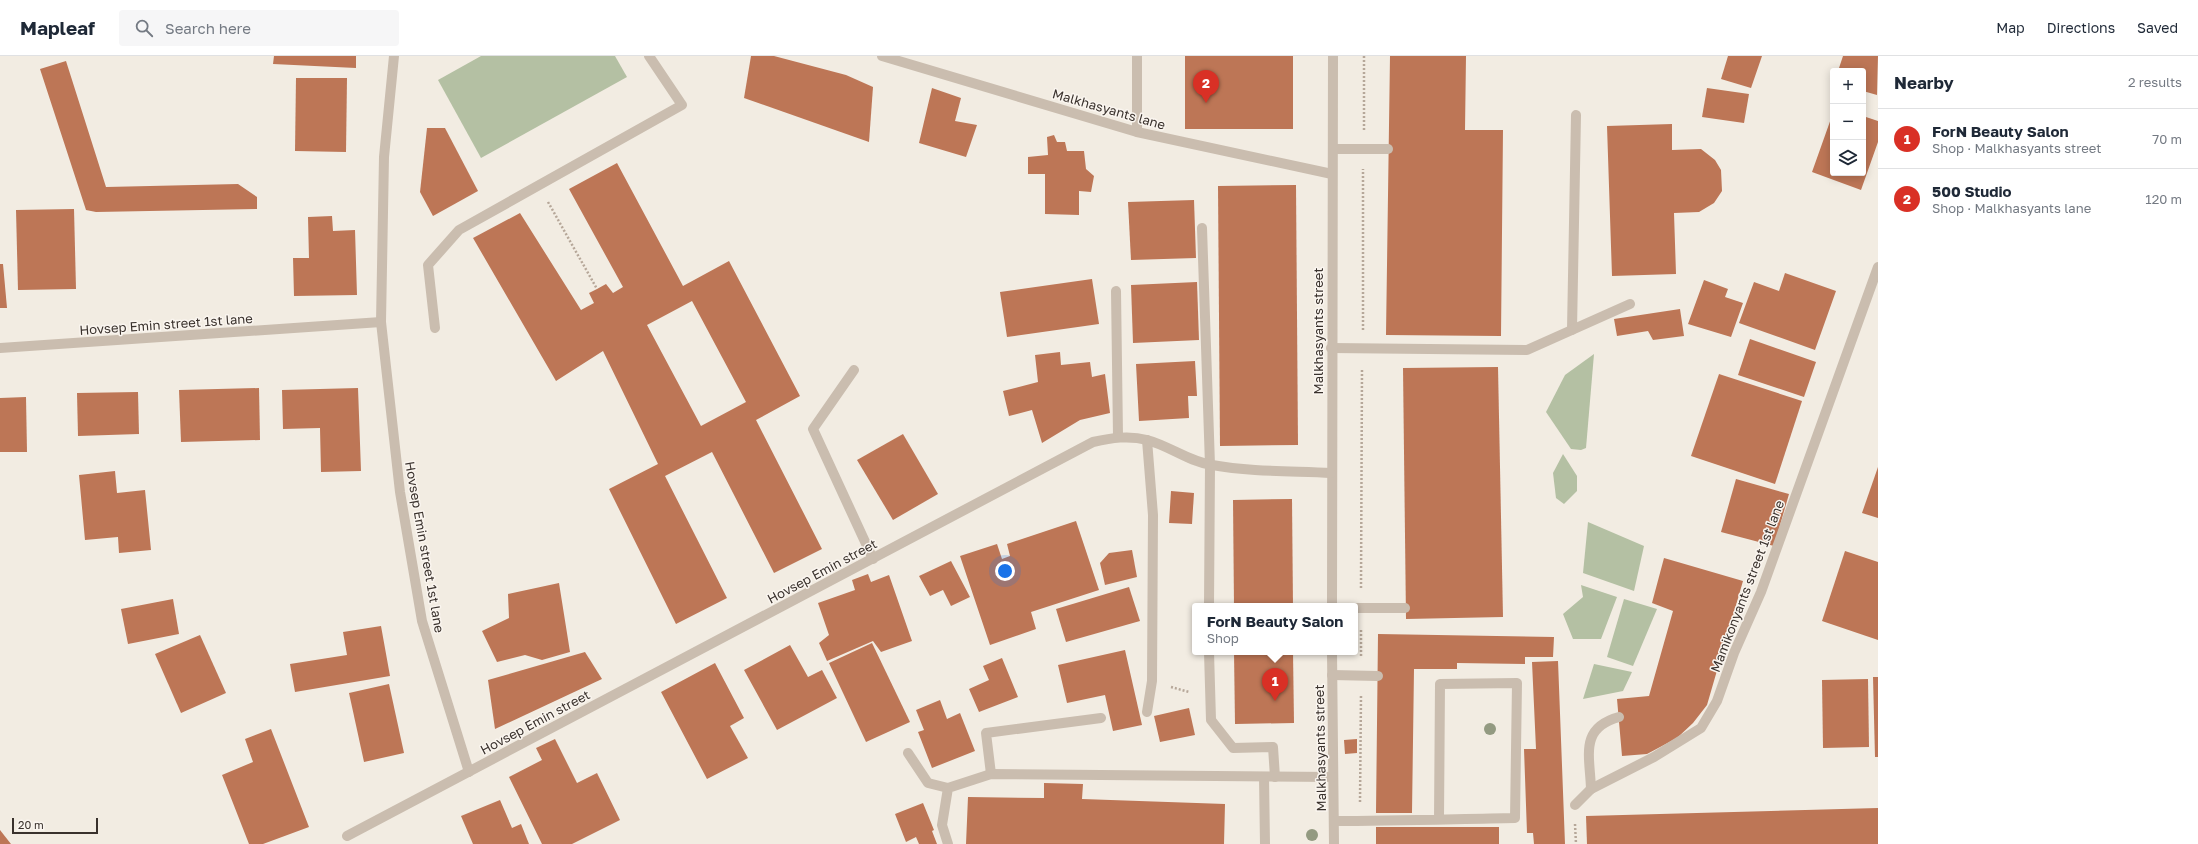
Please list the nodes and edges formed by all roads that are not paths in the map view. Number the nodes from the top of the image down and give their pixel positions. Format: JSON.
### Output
{"nodes":[{"id":1,"x":394,"y":56,"type":"edge"},
{"id":2,"x":649,"y":56,"type":"edge"},
{"id":3,"x":882,"y":56,"type":"edge"},
{"id":4,"x":1137,"y":56,"type":"edge"},
{"id":5,"x":1333,"y":56,"type":"edge"},
{"id":6,"x":900,"y":59,"type":"edge"},
{"id":7,"x":1576,"y":115,"type":"dead end"},
{"id":8,"x":1137,"y":132,"type":"junction"},
{"id":9,"x":1333,"y":149,"type":"junction"},
{"id":10,"x":1388,"y":149,"type":"dead end"},
{"id":11,"x":1332,"y":174,"type":"junction"},
{"id":12,"x":1202,"y":228,"type":"dead end"},
{"id":13,"x":1878,"y":267,"type":"edge"},
{"id":14,"x":1116,"y":291,"type":"dead end"},
{"id":15,"x":1630,"y":304,"type":"dead end"},
{"id":16,"x":381,"y":322,"type":"junction"},
{"id":17,"x":435,"y":328,"type":"dead end"},
{"id":18,"x":1572,"y":330,"type":"junction"},
{"id":19,"x":0,"y":348,"type":"edge"},
{"id":20,"x":1332,"y":348,"type":"junction"},
{"id":21,"x":854,"y":370,"type":"dead end"},
{"id":22,"x":1118,"y":436,"type":"junction"},
{"id":23,"x":1147,"y":440,"type":"junction"},
{"id":24,"x":1210,"y":465,"type":"junction"},
{"id":25,"x":1331,"y":473,"type":"junction"},
{"id":26,"x":873,"y":559,"type":"junction"},
{"id":27,"x":1209,"y":603,"type":"edge"},
{"id":28,"x":1332,"y":603,"type":"edge"},
{"id":29,"x":1358,"y":608,"type":"edge"},
{"id":30,"x":1406,"y":608,"type":"dead end"},
{"id":31,"x":1209,"y":655,"type":"edge"},
{"id":32,"x":1332,"y":655,"type":"edge"},
{"id":33,"x":1332,"y":675,"type":"junction"},
{"id":34,"x":1378,"y":676,"type":"dead end"},
{"id":35,"x":1147,"y":712,"type":"dead end"},
{"id":36,"x":1619,"y":717,"type":"dead end"},
{"id":37,"x":1101,"y":718,"type":"dead end"},
{"id":38,"x":908,"y":753,"type":"dead end"},
{"id":39,"x":469,"y":772,"type":"junction"},
{"id":40,"x":991,"y":774,"type":"junction"},
{"id":41,"x":1270,"y":777,"type":"junction"},
{"id":42,"x":1333,"y":777,"type":"junction"},
{"id":43,"x":948,"y":788,"type":"junction"},
{"id":44,"x":1592,"y":789,"type":"junction"},
{"id":45,"x":1575,"y":805,"type":"dead end"},
{"id":46,"x":1439,"y":819,"type":"junction"},
{"id":47,"x":1334,"y":821,"type":"junction"},
{"id":48,"x":347,"y":836,"type":"dead end"},
{"id":49,"x":948,"y":844,"type":"edge"},
{"id":50,"x":1265,"y":844,"type":"edge"},
{"id":51,"x":1334,"y":844,"type":"edge"}],
"edges":[{"from":1,"to":16,"type":"street","name":"Hovsep Emin street 1st lane"},
{"from":2,"to":17,"type":"street"},
{"from":3,"to":6,"type":"street","name":"Malkhasyants lane"},
{"from":4,"to":8,"type":"street"},
{"from":5,"to":9,"type":"street","name":"Malkhasyants street"},
{"from":6,"to":8,"type":"street","name":"Malkhasyants lane"},
{"from":7,"to":18,"type":"street"},
{"from":8,"to":11,"type":"street","name":"Malkhasyants lane"},
{"from":9,"to":10,"type":"street"},
{"from":9,"to":11,"type":"street","name":"Malkhasyants street"},
{"from":11,"to":20,"type":"street","name":"Malkhasyants street"},
{"from":12,"to":24,"type":"street"},
{"from":13,"to":44,"type":"street","name":"Mamikonyants street 1st lane"},
{"from":14,"to":22,"type":"street"},
{"from":15,"to":18,"type":"street"},
{"from":16,"to":19,"type":"street","name":"Hovsep Emin street 1st lane"},
{"from":16,"to":39,"type":"street","name":"Hovsep Emin street 1st lane"},
{"from":18,"to":20,"type":"street"},
{"from":20,"to":25,"type":"street","name":"Malkhasyants street"},
{"from":21,"to":26,"type":"street"},
{"from":22,"to":23,"type":"street","name":"Hovsep Emin street"},
{"from":22,"to":26,"type":"street","name":"Hovsep Emin street"},
{"from":23,"to":24,"type":"street","name":"Hovsep Emin street"},
{"from":23,"to":35,"type":"street"},
{"from":24,"to":25,"type":"street","name":"Hovsep Emin street"},
{"from":24,"to":27,"type":"street"},
{"from":25,"to":28,"type":"street","name":"Malkhasyants street"},
{"from":26,"to":39,"type":"street","name":"Hovsep Emin street"},
{"from":29,"to":30,"type":"street"},
{"from":31,"to":41,"type":"street"},
{"from":32,"to":33,"type":"street","name":"Malkhasyants street"},
{"from":33,"to":34,"type":"street"},
{"from":33,"to":42,"type":"street","name":"Malkhasyants street"},
{"from":36,"to":44,"type":"street"},
{"from":37,"to":40,"type":"street"},
{"from":38,"to":43,"type":"street"},
{"from":39,"to":48,"type":"street","name":"Hovsep Emin street"},
{"from":40,"to":41,"type":"street"},
{"from":40,"to":43,"type":"street"},
{"from":41,"to":42,"type":"street"},
{"from":41,"to":50,"type":"street"},
{"from":42,"to":47,"type":"street","name":"Malkhasyants street"},
{"from":43,"to":49,"type":"street"},
{"from":44,"to":45,"type":"street","name":"Mamikonyants street 1st lane"},
{"from":46,"to":46,"type":"street"},
{"from":46,"to":47,"type":"street"},
{"from":47,"to":51,"type":"street","name":"Malkhasyants street"}]}
